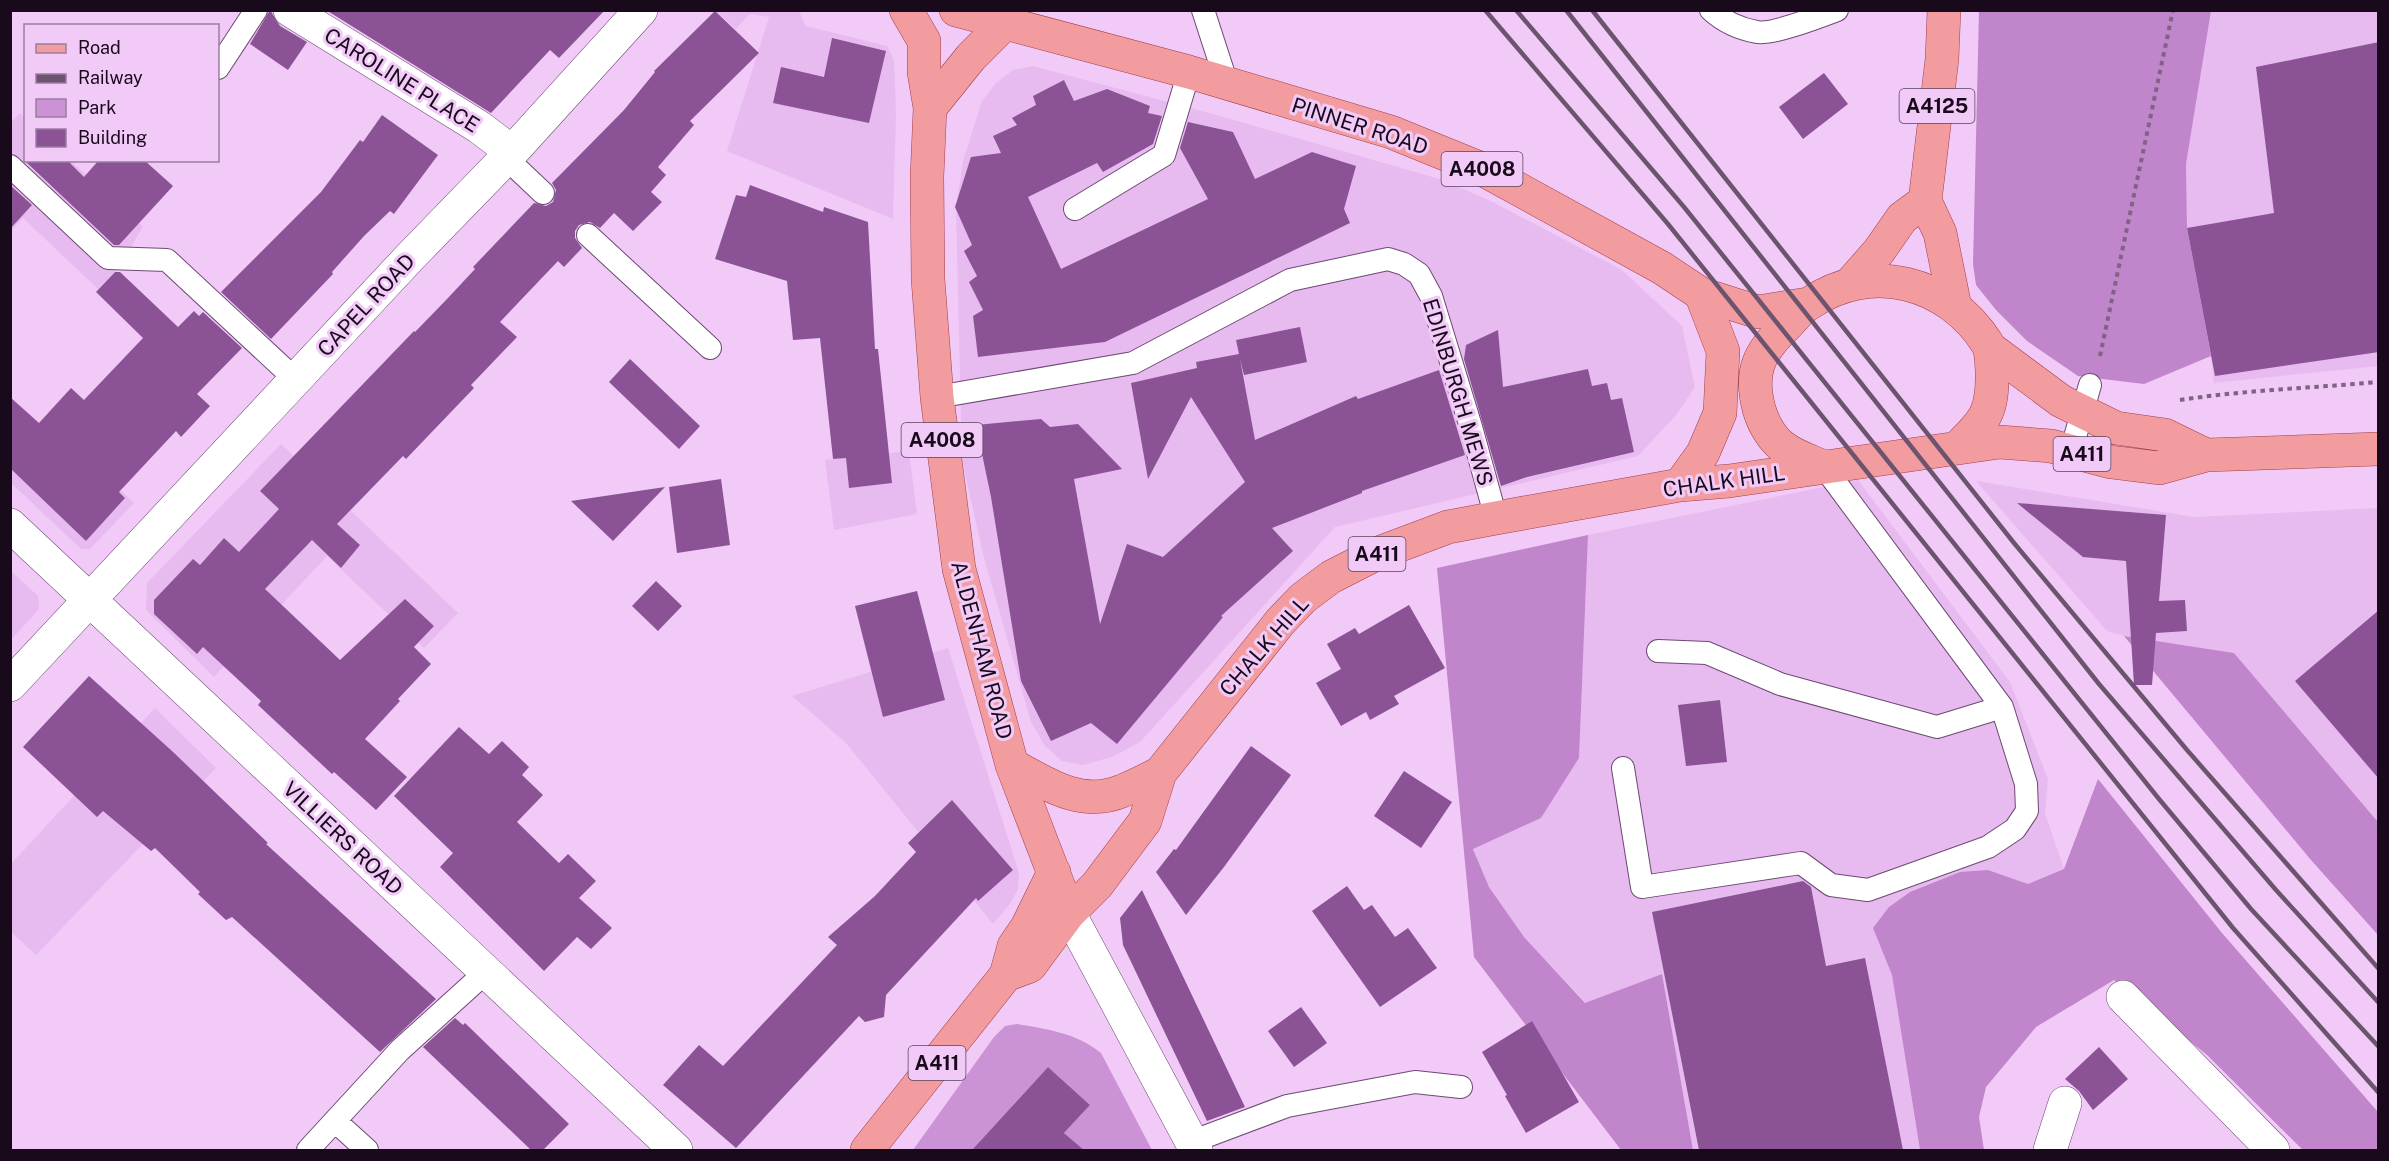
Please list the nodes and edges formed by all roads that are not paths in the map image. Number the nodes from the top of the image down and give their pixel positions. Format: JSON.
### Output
{"nodes":[{"id":1,"x":256,"y":10,"type":"edge"},
{"id":2,"x":290,"y":10,"type":"edge"},
{"id":3,"x":641,"y":10,"type":"edge"},
{"id":4,"x":906,"y":10,"type":"edge"},
{"id":5,"x":956,"y":10,"type":"edge"},
{"id":6,"x":1203,"y":10,"type":"edge"},
{"id":7,"x":1711,"y":10,"type":"edge"},
{"id":8,"x":1838,"y":10,"type":"edge"},
{"id":9,"x":1944,"y":10,"type":"edge"},
{"id":10,"x":1004,"y":24,"type":"junction"},
{"id":11,"x":219,"y":66,"type":"edge"},
{"id":12,"x":1189,"y":72,"type":"junction"},
{"id":13,"x":1227,"y":84,"type":"junction"},
{"id":14,"x":930,"y":108,"type":"junction"},
{"id":15,"x":509,"y":155,"type":"junction"},
{"id":16,"x":10,"y":166,"type":"edge"},
{"id":17,"x":543,"y":193,"type":"dead end"},
{"id":18,"x":1925,"y":201,"type":"junction"},
{"id":19,"x":1075,"y":209,"type":"dead end"},
{"id":20,"x":588,"y":235,"type":"dead end"},
{"id":21,"x":1850,"y":284,"type":"junction"},
{"id":22,"x":1701,"y":294,"type":"junction"},
{"id":23,"x":1808,"y":304,"type":"junction"},
{"id":24,"x":1954,"y":307,"type":"junction"},
{"id":25,"x":710,"y":348,"type":"dead end"},
{"id":26,"x":1991,"y":349,"type":"junction"},
{"id":27,"x":296,"y":380,"type":"junction"},
{"id":28,"x":937,"y":397,"type":"junction"},
{"id":29,"x":2086,"y":398,"type":"junction"},
{"id":30,"x":1957,"y":448,"type":"junction"},
{"id":31,"x":2379,"y":449,"type":"edge"},
{"id":32,"x":2071,"y":451,"type":"junction"},
{"id":33,"x":2206,"y":455,"type":"junction"},
{"id":34,"x":1824,"y":467,"type":"junction"},
{"id":35,"x":1680,"y":485,"type":"junction"},
{"id":36,"x":1496,"y":518,"type":"junction"},
{"id":37,"x":10,"y":525,"type":"edge"},
{"id":38,"x":90,"y":600,"type":"junction"},
{"id":39,"x":1658,"y":651,"type":"dead end"},
{"id":40,"x":10,"y":685,"type":"edge"},
{"id":41,"x":2002,"y":707,"type":"junction"},
{"id":42,"x":1012,"y":765,"type":"junction"},
{"id":43,"x":1623,"y":768,"type":"dead end"},
{"id":44,"x":1160,"y":773,"type":"junction"},
{"id":45,"x":1054,"y":872,"type":"junction"},
{"id":46,"x":1069,"y":913,"type":"junction"},
{"id":47,"x":486,"y":972,"type":"junction"},
{"id":48,"x":1006,"y":975,"type":"junction"},
{"id":49,"x":2122,"y":997,"type":"dead end"},
{"id":50,"x":1461,"y":1087,"type":"dead end"},
{"id":51,"x":2065,"y":1103,"type":"dead end"},
{"id":52,"x":335,"y":1121,"type":"junction"},
{"id":53,"x":1193,"y":1146,"type":"edge"},
{"id":54,"x":308,"y":1150,"type":"edge"},
{"id":55,"x":367,"y":1150,"type":"edge"},
{"id":56,"x":676,"y":1150,"type":"edge"},
{"id":57,"x":867,"y":1150,"type":"edge"},
{"id":58,"x":2050,"y":1150,"type":"edge"},
{"id":59,"x":2273,"y":1150,"type":"edge"}],
"edges":[{"from":1,"to":11,"type":"lane"},
{"from":2,"to":15,"type":"street","name":"CAROLINE PLACE"},
{"from":3,"to":15,"type":"street","name":"CAPEL ROAD"},
{"from":4,"to":14,"type":"main road","name":"ALDENHAM ROAD","number":"A4008"},
{"from":5,"to":10,"type":"main road","name":"PINNER ROAD","number":"A4008"},
{"from":6,"to":13,"type":"lane"},
{"from":7,"to":8,"type":"lane"},
{"from":9,"to":18,"type":"main road","number":"A4125"},
{"from":10,"to":12,"type":"main road","name":"PINNER ROAD","number":"A4008"},
{"from":10,"to":14,"type":"main road"},
{"from":12,"to":13,"type":"main road","name":"PINNER ROAD","number":"A4008"},
{"from":12,"to":19,"type":"lane"},
{"from":13,"to":22,"type":"main road","name":"PINNER ROAD","number":"A4008"},
{"from":14,"to":28,"type":"main road","name":"ALDENHAM ROAD","number":"A4008"},
{"from":15,"to":17,"type":"lane"},
{"from":15,"to":27,"type":"street","name":"CAPEL ROAD"},
{"from":16,"to":27,"type":"lane"},
{"from":18,"to":21,"type":"main road"},
{"from":18,"to":24,"type":"main road"},
{"from":20,"to":25,"type":"lane"},
{"from":21,"to":23,"type":"main road"},
{"from":21,"to":24,"type":"main road"},
{"from":22,"to":23,"type":"main road","name":"PINNER ROAD","number":"A4008"},
{"from":22,"to":35,"type":"main road"},
{"from":23,"to":34,"type":"main road"},
{"from":24,"to":26,"type":"main road"},
{"from":26,"to":29,"type":"main road","number":"A411"},
{"from":26,"to":30,"type":"main road"},
{"from":27,"to":38,"type":"street","name":"CAPEL ROAD"},
{"from":28,"to":36,"type":"lane","name":"EDINBURGH MEWS"},
{"from":28,"to":42,"type":"main road","name":"ALDENHAM ROAD","number":"A4008"},
{"from":29,"to":32,"type":"lane"},
{"from":29,"to":33,"type":"main road","number":"A411"},
{"from":30,"to":32,"type":"main road","number":"A411"},
{"from":30,"to":34,"type":"main road","name":"CHALK HILL"},
{"from":31,"to":33,"type":"main road","number":"A411"},
{"from":32,"to":33,"type":"main road","number":"A411"},
{"from":34,"to":35,"type":"main road","name":"CHALK HILL","number":"A411"},
{"from":34,"to":41,"type":"lane"},
{"from":35,"to":36,"type":"main road","name":"CHALK HILL","number":"A411"},
{"from":36,"to":44,"type":"main road","name":"CHALK HILL","number":"A411"},
{"from":37,"to":38,"type":"street","name":"VILLIERS ROAD"},
{"from":38,"to":40,"type":"street","name":"CAPEL ROAD"},
{"from":38,"to":47,"type":"street","name":"VILLIERS ROAD"},
{"from":39,"to":41,"type":"lane"},
{"from":41,"to":43,"type":"lane"},
{"from":42,"to":44,"type":"main road"},
{"from":42,"to":45,"type":"main road","name":"ALDENHAM ROAD","number":"A4008"},
{"from":44,"to":46,"type":"main road","name":"CHALK HILL","number":"A411"},
{"from":45,"to":46,"type":"main road","name":"ALDENHAM ROAD","number":"A4008"},
{"from":45,"to":48,"type":"main road","name":"CHALK HILL","number":"A411"},
{"from":46,"to":48,"type":"main road","name":"CHALK HILL","number":"A411"},
{"from":46,"to":53,"type":"street","name":"ALDENHAM ROAD"},
{"from":47,"to":52,"type":"lane"},
{"from":47,"to":56,"type":"street","name":"VILLIERS ROAD"},
{"from":48,"to":57,"type":"main road","name":"CHALK HILL","number":"A411"},
{"from":49,"to":59,"type":"street"},
{"from":50,"to":53,"type":"lane"},
{"from":51,"to":58,"type":"street"},
{"from":52,"to":54,"type":"lane"},
{"from":52,"to":55,"type":"lane"}]}
